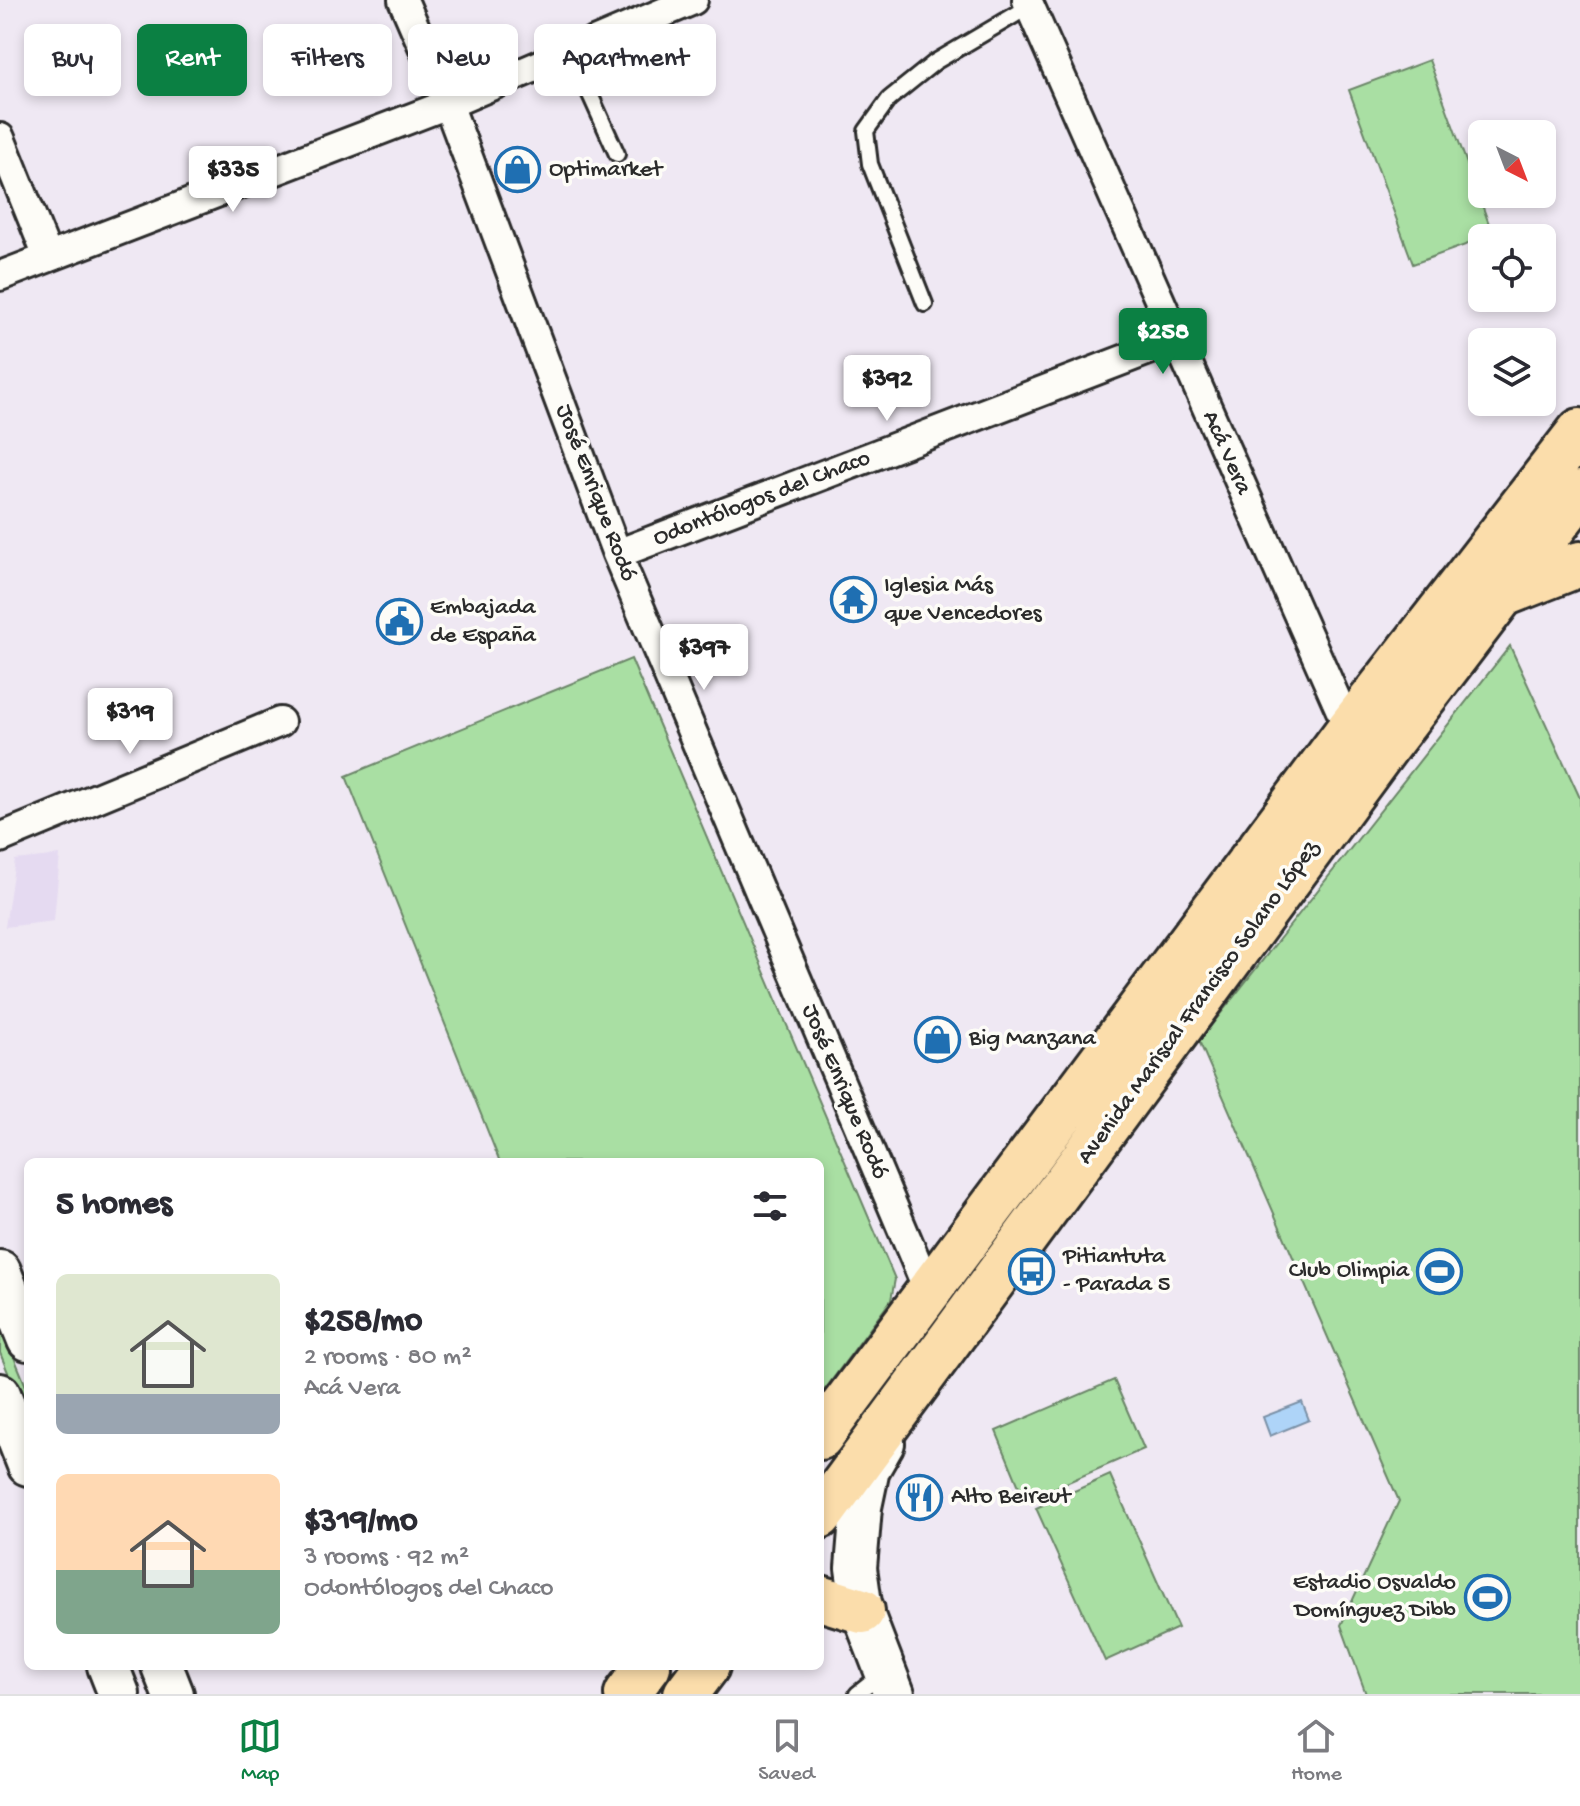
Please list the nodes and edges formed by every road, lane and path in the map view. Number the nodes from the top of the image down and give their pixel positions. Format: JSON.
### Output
{"nodes":[{"id":1,"x":403,"y":0,"type":"edge"},
{"id":2,"x":693,"y":0,"type":"edge"},
{"id":3,"x":1028,"y":3,"type":"edge"},
{"id":4,"x":636,"y":24,"type":"edge"},
{"id":5,"x":534,"y":67,"type":"edge"},
{"id":6,"x":591,"y":96,"type":"edge"},
{"id":7,"x":448,"y":104,"type":"junction"},
{"id":8,"x":0,"y":138,"type":"edge"},
{"id":9,"x":617,"y":154,"type":"dead end"},
{"id":10,"x":48,"y":257,"type":"junction"},
{"id":11,"x":0,"y":276,"type":"edge"},
{"id":12,"x":925,"y":304,"type":"dead end"},
{"id":13,"x":1175,"y":340,"type":"junction"},
{"id":14,"x":1580,"y":431,"type":"edge"},
{"id":15,"x":1580,"y":493,"type":"edge"},
{"id":16,"x":617,"y":554,"type":"junction"},
{"id":17,"x":1580,"y":564,"type":"edge"},
{"id":18,"x":1501,"y":595,"type":"junction"},
{"id":19,"x":280,"y":722,"type":"dead end"},
{"id":20,"x":1349,"y":729,"type":"junction"},
{"id":21,"x":0,"y":838,"type":"edge"},
{"id":22,"x":0,"y":1271,"type":"edge"},
{"id":23,"x":929,"y":1292,"type":"junction"},
{"id":24,"x":24,"y":1330,"type":"edge"},
{"id":25,"x":0,"y":1394,"type":"edge"},
{"id":26,"x":907,"y":1401,"type":"junction"},
{"id":27,"x":824,"y":1432,"type":"edge"},
{"id":28,"x":24,"y":1455,"type":"edge"},
{"id":29,"x":824,"y":1511,"type":"edge"},
{"id":30,"x":824,"y":1599,"type":"edge"},
{"id":31,"x":862,"y":1611,"type":"junction"},
{"id":32,"x":110,"y":1670,"type":"edge"},
{"id":33,"x":164,"y":1670,"type":"edge"},
{"id":34,"x":645,"y":1670,"type":"edge"},
{"id":35,"x":704,"y":1670,"type":"edge"},
{"id":36,"x":879,"y":1687,"type":"edge"},
{"id":37,"x":119,"y":1694,"type":"edge"},
{"id":38,"x":173,"y":1694,"type":"edge"},
{"id":39,"x":627,"y":1694,"type":"edge"},
{"id":40,"x":686,"y":1694,"type":"edge"}],
"edges":[{"from":1,"to":7,"type":"street","name":"José Enrique Rodó"},
{"from":2,"to":4,"type":"street"},
{"from":3,"to":12,"type":"lane"},
{"from":3,"to":13,"type":"street","name":"Acá Vera"},
{"from":5,"to":7,"type":"street"},
{"from":6,"to":9,"type":"lane"},
{"from":7,"to":10,"type":"street"},
{"from":7,"to":16,"type":"street","name":"José Enrique Rodó"},
{"from":8,"to":10,"type":"street"},
{"from":10,"to":11,"type":"street"},
{"from":13,"to":16,"type":"street","name":"Odontólogos del Chaco"},
{"from":13,"to":20,"type":"street","name":"Acá Vera"},
{"from":14,"to":20,"type":"main road","name":"Avenida Mariscal Francisco Solano López"},
{"from":15,"to":18,"type":"main road","name":"Avenida Mariscal Francisco Solano López"},
{"from":16,"to":23,"type":"street","name":"José Enrique Rodó"},
{"from":17,"to":18,"type":"main road"},
{"from":18,"to":26,"type":"main road","name":"Avenida Mariscal Francisco Solano López"},
{"from":19,"to":21,"type":"street"},
{"from":20,"to":23,"type":"main road","name":"Avenida Mariscal Francisco Solano López"},
{"from":22,"to":24,"type":"street"},
{"from":23,"to":27,"type":"main road","name":"Avenida Mariscal Francisco Solano López"},
{"from":25,"to":28,"type":"street"},
{"from":26,"to":29,"type":"main road","name":"Avenida Mariscal Francisco Solano López"},
{"from":26,"to":31,"type":"street"},
{"from":30,"to":31,"type":"main road"},
{"from":31,"to":36,"type":"street"},
{"from":32,"to":37,"type":"street"},
{"from":33,"to":38,"type":"street"},
{"from":34,"to":39,"type":"main road"},
{"from":35,"to":40,"type":"main road"}]}
